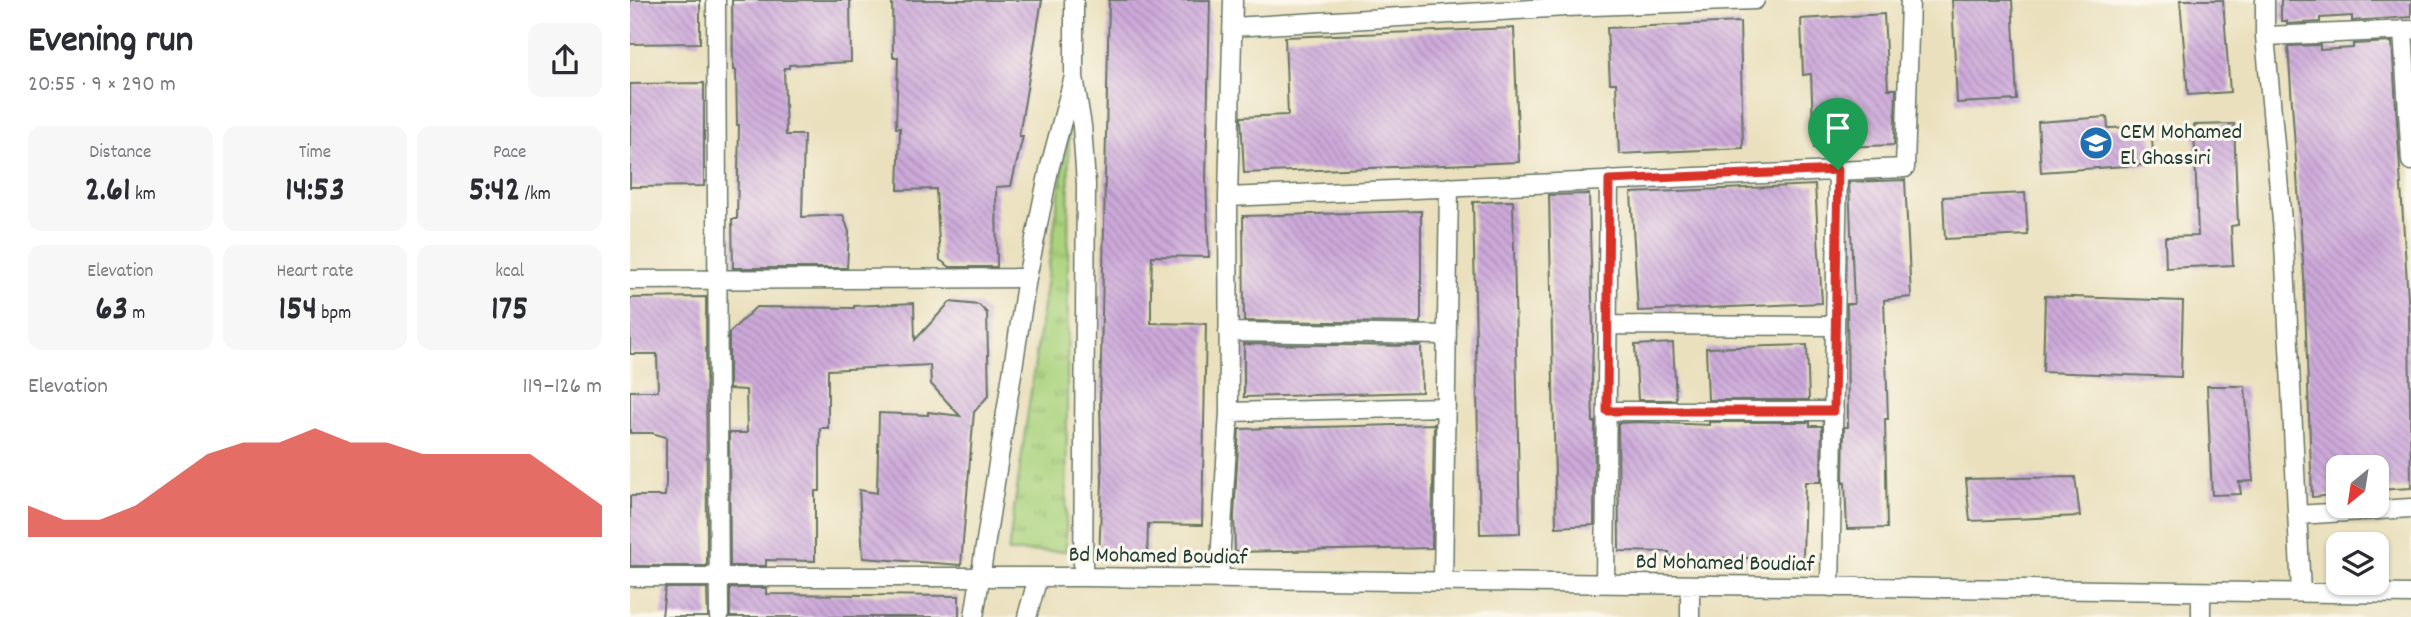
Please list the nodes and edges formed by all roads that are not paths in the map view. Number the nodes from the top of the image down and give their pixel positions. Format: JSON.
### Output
{"nodes":[{"id":1,"x":716,"y":0,"type":"edge"},
{"id":2,"x":1074,"y":0,"type":"edge"},
{"id":3,"x":1233,"y":0,"type":"edge"},
{"id":4,"x":1755,"y":0,"type":"edge"},
{"id":5,"x":1910,"y":0,"type":"edge"},
{"id":6,"x":2265,"y":0,"type":"edge"},
{"id":7,"x":1566,"y":4,"type":"edge"},
{"id":8,"x":1233,"y":27,"type":"junction"},
{"id":9,"x":2407,"y":30,"type":"edge"},
{"id":10,"x":2265,"y":36,"type":"junction"},
{"id":11,"x":1074,"y":77,"type":"junction"},
{"id":12,"x":2411,"y":161,"type":"edge"},
{"id":13,"x":1838,"y":170,"type":"junction"},
{"id":14,"x":1609,"y":180,"type":"junction"},
{"id":15,"x":1449,"y":187,"type":"junction"},
{"id":16,"x":1228,"y":197,"type":"junction"},
{"id":17,"x":1027,"y":278,"type":"junction"},
{"id":18,"x":630,"y":281,"type":"edge"},
{"id":19,"x":717,"y":281,"type":"junction"},
{"id":20,"x":1608,"y":325,"type":"junction"},
{"id":21,"x":1833,"y":326,"type":"junction"},
{"id":22,"x":1228,"y":332,"type":"junction"},
{"id":23,"x":1447,"y":335,"type":"junction"},
{"id":24,"x":1446,"y":407,"type":"junction"},
{"id":25,"x":1607,"y":411,"type":"junction"},
{"id":26,"x":1834,"y":411,"type":"junction"},
{"id":27,"x":1229,"y":412,"type":"junction"},
{"id":28,"x":2411,"y":508,"type":"edge"},
{"id":29,"x":2297,"y":515,"type":"junction"},
{"id":30,"x":630,"y":577,"type":"edge"},
{"id":31,"x":719,"y":577,"type":"junction"},
{"id":32,"x":979,"y":577,"type":"junction"},
{"id":33,"x":1038,"y":577,"type":"junction"},
{"id":34,"x":1083,"y":577,"type":"junction"},
{"id":35,"x":1219,"y":579,"type":"junction"},
{"id":36,"x":1443,"y":582,"type":"junction"},
{"id":37,"x":1605,"y":584,"type":"junction"},
{"id":38,"x":1690,"y":585,"type":"junction"},
{"id":39,"x":1830,"y":587,"type":"junction"},
{"id":40,"x":2201,"y":592,"type":"junction"},
{"id":41,"x":2301,"y":593,"type":"junction"},
{"id":42,"x":2411,"y":594,"type":"edge"},
{"id":43,"x":719,"y":617,"type":"edge"},
{"id":44,"x":974,"y":617,"type":"edge"},
{"id":45,"x":1027,"y":617,"type":"edge"},
{"id":46,"x":1690,"y":617,"type":"edge"},
{"id":47,"x":2201,"y":617,"type":"edge"}],
"edges":[{"from":1,"to":19,"type":"street"},
{"from":2,"to":11,"type":"street"},
{"from":3,"to":8,"type":"street"},
{"from":4,"to":7,"type":"street"},
{"from":5,"to":13,"type":"street"},
{"from":6,"to":10,"type":"street"},
{"from":7,"to":8,"type":"street"},
{"from":8,"to":16,"type":"street"},
{"from":9,"to":10,"type":"street"},
{"from":9,"to":12,"type":"street"},
{"from":10,"to":29,"type":"street"},
{"from":11,"to":17,"type":"street"},
{"from":11,"to":34,"type":"street"},
{"from":13,"to":14,"type":"street"},
{"from":13,"to":21,"type":"street"},
{"from":14,"to":15,"type":"street"},
{"from":14,"to":20,"type":"street"},
{"from":15,"to":16,"type":"street"},
{"from":15,"to":23,"type":"street"},
{"from":16,"to":22,"type":"street"},
{"from":17,"to":19,"type":"street"},
{"from":17,"to":32,"type":"street"},
{"from":18,"to":19,"type":"street"},
{"from":19,"to":31,"type":"street"},
{"from":20,"to":21,"type":"street"},
{"from":20,"to":25,"type":"street"},
{"from":21,"to":26,"type":"street"},
{"from":22,"to":23,"type":"street"},
{"from":22,"to":27,"type":"street"},
{"from":23,"to":24,"type":"street"},
{"from":24,"to":27,"type":"street"},
{"from":24,"to":36,"type":"street"},
{"from":25,"to":26,"type":"street"},
{"from":25,"to":37,"type":"street"},
{"from":26,"to":39,"type":"street"},
{"from":27,"to":35,"type":"street"},
{"from":28,"to":29,"type":"street"},
{"from":29,"to":41,"type":"street"},
{"from":30,"to":31,"type":"street","name":"Bd Mohamed Boudiaf"},
{"from":31,"to":32,"type":"street","name":"Bd Mohamed Boudiaf"},
{"from":31,"to":43,"type":"street"},
{"from":32,"to":33,"type":"street","name":"Bd Mohamed Boudiaf"},
{"from":32,"to":44,"type":"street"},
{"from":33,"to":34,"type":"street","name":"Bd Mohamed Boudiaf"},
{"from":33,"to":45,"type":"street"},
{"from":34,"to":35,"type":"street","name":"Bd Mohamed Boudiaf"},
{"from":35,"to":36,"type":"street","name":"Bd Mohamed Boudiaf"},
{"from":36,"to":37,"type":"street","name":"Bd Mohamed Boudiaf"},
{"from":37,"to":38,"type":"street","name":"Bd Mohamed Boudiaf"},
{"from":38,"to":39,"type":"street","name":"Bd Mohamed Boudiaf"},
{"from":38,"to":46,"type":"street"},
{"from":39,"to":40,"type":"street","name":"Bd Mohamed Boudiaf"},
{"from":40,"to":41,"type":"street","name":"Bd Mohamed Boudiaf"},
{"from":40,"to":47,"type":"street"},
{"from":41,"to":42,"type":"street","name":"Bd Mohamed Boudiaf"}]}
